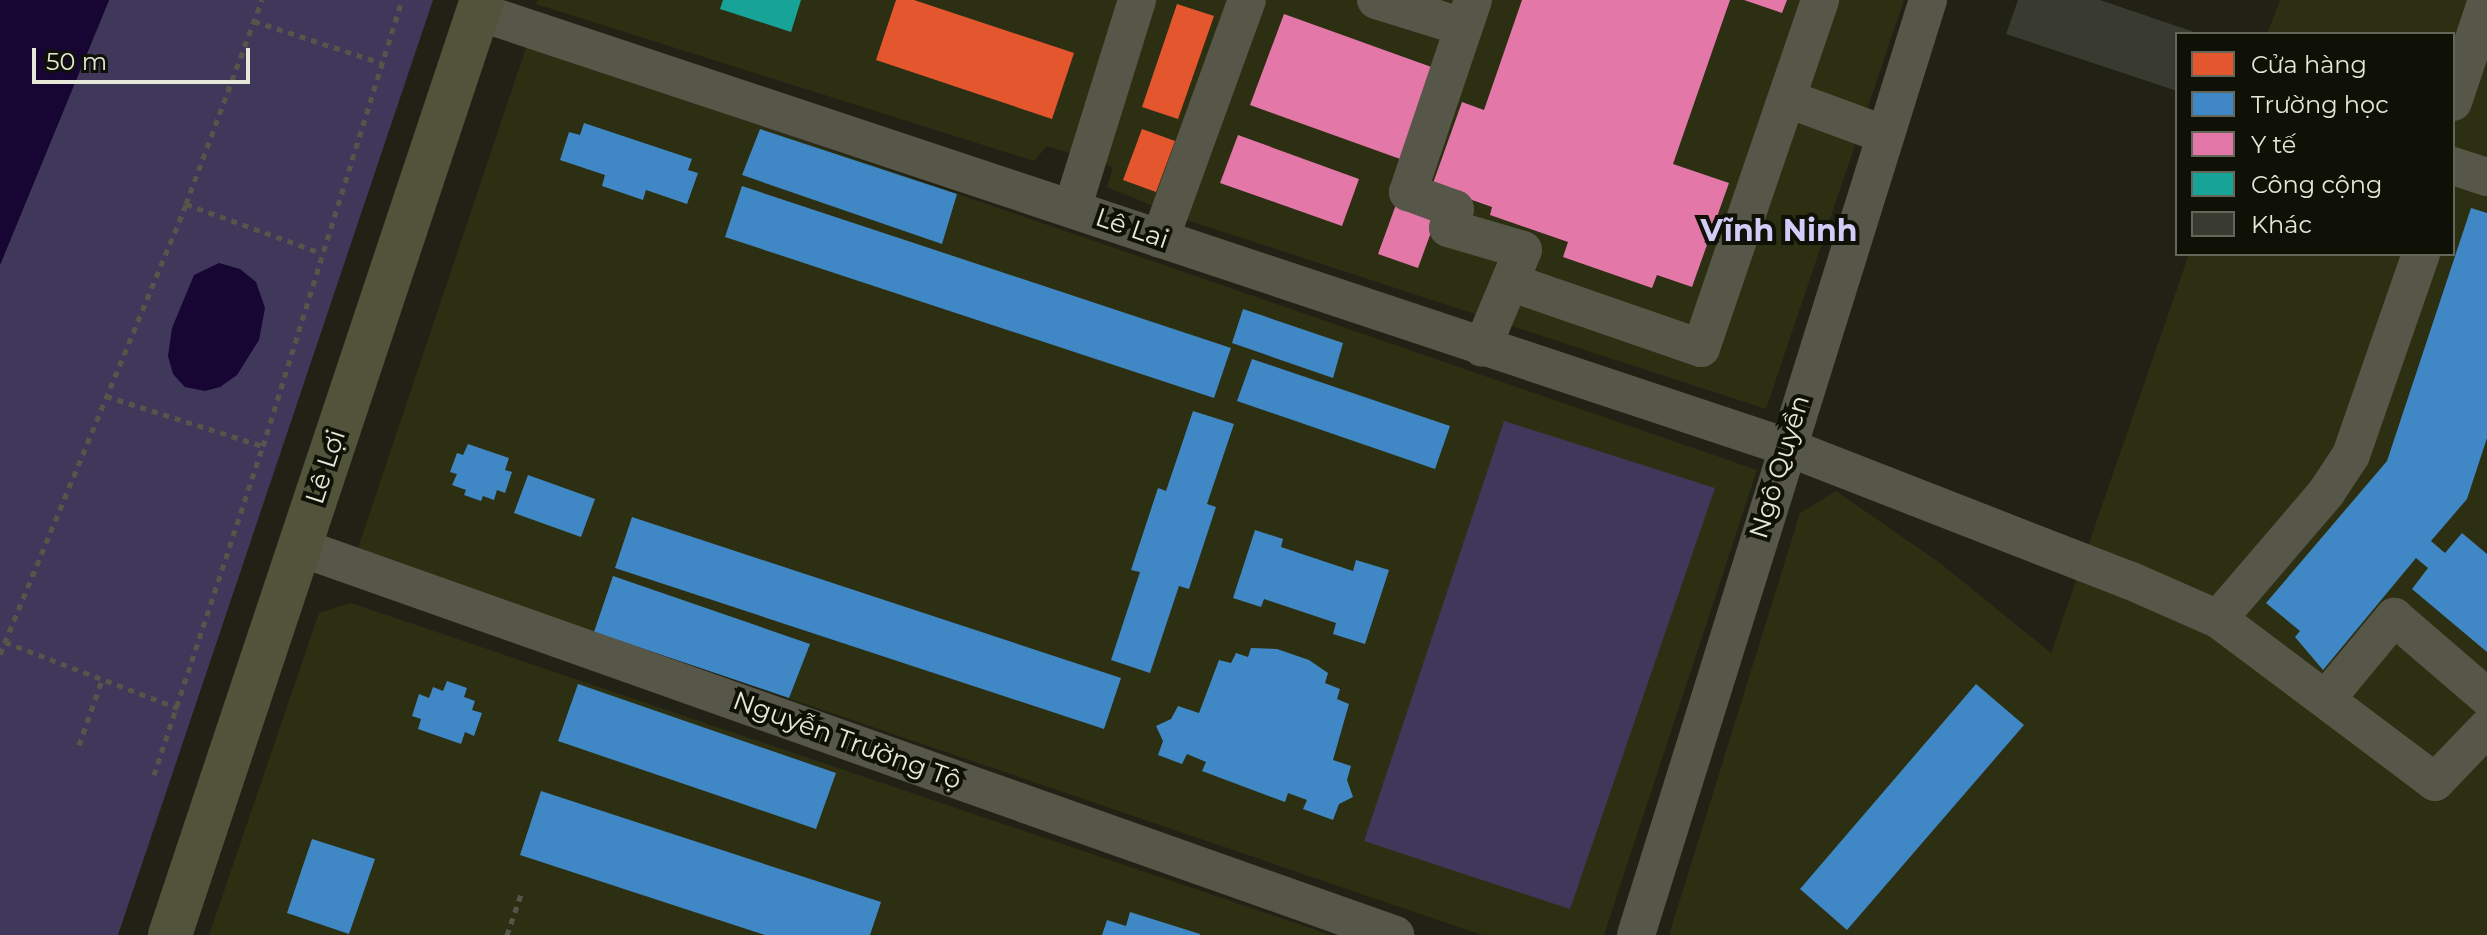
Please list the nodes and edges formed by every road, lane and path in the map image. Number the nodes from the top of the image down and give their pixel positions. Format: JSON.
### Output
{"nodes":[{"id":1,"x":262,"y":0,"type":"edge"},
{"id":2,"x":402,"y":0,"type":"edge"},
{"id":3,"x":1137,"y":0,"type":"edge"},
{"id":4,"x":1247,"y":0,"type":"edge"},
{"id":5,"x":1376,"y":0,"type":"edge"},
{"id":6,"x":1820,"y":0,"type":"edge"},
{"id":7,"x":1928,"y":0,"type":"edge"},
{"id":8,"x":2487,"y":0,"type":"edge"},
{"id":9,"x":480,"y":6,"type":"edge"},
{"id":10,"x":1468,"y":14,"type":"edge"},
{"id":11,"x":254,"y":21,"type":"junction"},
{"id":12,"x":383,"y":63,"type":"junction"},
{"id":13,"x":2455,"y":96,"type":"edge"},
{"id":14,"x":1788,"y":99,"type":"junction"},
{"id":15,"x":1883,"y":134,"type":"junction"},
{"id":16,"x":2455,"y":167,"type":"edge"},
{"id":17,"x":2487,"y":177,"type":"edge"},
{"id":18,"x":186,"y":204,"type":"junction"},
{"id":19,"x":1072,"y":209,"type":"junction"},
{"id":20,"x":1160,"y":239,"type":"junction"},
{"id":21,"x":321,"y":253,"type":"junction"},
{"id":22,"x":2420,"y":256,"type":"edge"},
{"id":23,"x":1510,"y":282,"type":"junction"},
{"id":24,"x":1482,"y":348,"type":"junction"},
{"id":25,"x":106,"y":396,"type":"junction"},
{"id":26,"x":263,"y":446,"type":"junction"},
{"id":27,"x":1787,"y":447,"type":"junction"},
{"id":28,"x":299,"y":547,"type":"junction"},
{"id":29,"x":2218,"y":619,"type":"junction"},
{"id":30,"x":5,"y":642,"type":"junction"},
{"id":31,"x":0,"y":654,"type":"edge"},
{"id":32,"x":102,"y":680,"type":"junction"},
{"id":33,"x":2487,"y":697,"type":"edge"},
{"id":34,"x":2326,"y":699,"type":"junction"},
{"id":35,"x":178,"y":708,"type":"junction"},
{"id":36,"x":2487,"y":728,"type":"edge"},
{"id":37,"x":79,"y":745,"type":"dead end"},
{"id":38,"x":154,"y":775,"type":"dead end"},
{"id":39,"x":521,"y":894,"type":"dead end"},
{"id":40,"x":173,"y":934,"type":"edge"},
{"id":41,"x":507,"y":935,"type":"edge"},
{"id":42,"x":1395,"y":935,"type":"edge"},
{"id":43,"x":1636,"y":935,"type":"edge"}],
"edges":[{"from":1,"to":11,"type":"path"},
{"from":2,"to":12,"type":"path"},
{"from":3,"to":19,"type":"street"},
{"from":4,"to":20,"type":"street"},
{"from":5,"to":10,"type":"street"},
{"from":6,"to":14,"type":"street"},
{"from":7,"to":15,"type":"street","name":"Ngô Quyền"},
{"from":8,"to":13,"type":"street"},
{"from":9,"to":19,"type":"street","name":"Lê Lai"},
{"from":9,"to":28,"type":"main road","name":"Lê Lợi"},
{"from":10,"to":23,"type":"street"},
{"from":11,"to":12,"type":"path"},
{"from":11,"to":18,"type":"path"},
{"from":12,"to":21,"type":"path"},
{"from":14,"to":15,"type":"street"},
{"from":14,"to":23,"type":"street"},
{"from":15,"to":27,"type":"street","name":"Ngô Quyền"},
{"from":16,"to":17,"type":"street"},
{"from":18,"to":21,"type":"path"},
{"from":18,"to":25,"type":"path"},
{"from":19,"to":20,"type":"street","name":"Lê Lai"},
{"from":20,"to":24,"type":"street","name":"Lê Lai"},
{"from":21,"to":26,"type":"path"},
{"from":22,"to":29,"type":"street"},
{"from":23,"to":24,"type":"street"},
{"from":24,"to":27,"type":"street","name":"Lê Lai"},
{"from":25,"to":26,"type":"path"},
{"from":25,"to":30,"type":"path"},
{"from":26,"to":35,"type":"path"},
{"from":27,"to":29,"type":"street","name":"Lê Lai"},
{"from":27,"to":43,"type":"street","name":"Ngô Quyền"},
{"from":28,"to":40,"type":"main road","name":"Lê Lợi"},
{"from":28,"to":42,"type":"street","name":"Nguyễn Trường Tộ"},
{"from":29,"to":34,"type":"street","name":"Lê Lai"},
{"from":30,"to":31,"type":"path"},
{"from":30,"to":32,"type":"path"},
{"from":32,"to":35,"type":"path"},
{"from":32,"to":37,"type":"path"},
{"from":33,"to":34,"type":"street"},
{"from":34,"to":36,"type":"street","name":"Lê Lai"},
{"from":35,"to":38,"type":"path"},
{"from":39,"to":41,"type":"path"}]}
